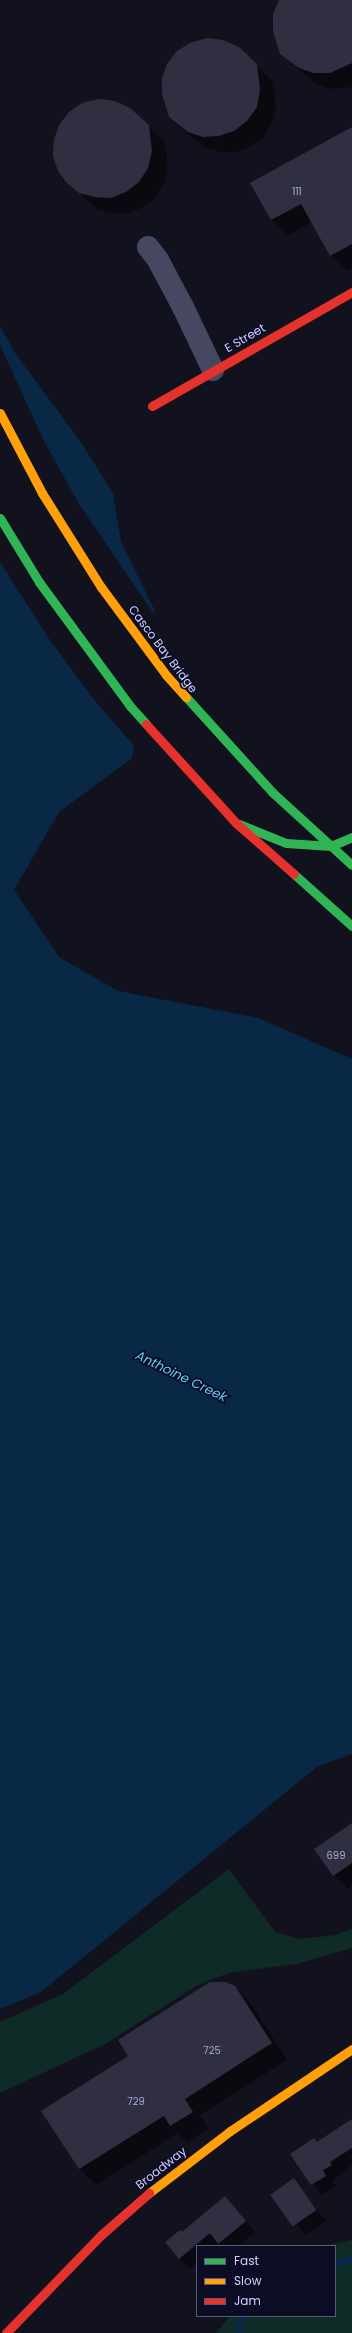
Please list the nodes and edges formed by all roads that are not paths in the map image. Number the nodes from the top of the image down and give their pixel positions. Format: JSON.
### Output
{"nodes":[{"id":1,"x":148,"y":246,"type":"dead end"},
{"id":2,"x":352,"y":292,"type":"edge"},
{"id":3,"x":213,"y":370,"type":"junction"},
{"id":4,"x":152,"y":406,"type":"dead end"},
{"id":5,"x":0,"y":413,"type":"edge"},
{"id":6,"x":0,"y":518,"type":"edge"},
{"id":7,"x":236,"y":823,"type":"junction"},
{"id":8,"x":352,"y":837,"type":"edge"},
{"id":9,"x":331,"y":846,"type":"junction"},
{"id":10,"x":352,"y":865,"type":"edge"},
{"id":11,"x":352,"y":926,"type":"edge"},
{"id":12,"x":352,"y":2049,"type":"edge"},
{"id":13,"x":6,"y":2333,"type":"edge"}],
"edges":[{"from":1,"to":3,"type":"street"},
{"from":2,"to":3,"type":"main road","name":"E Street"},
{"from":3,"to":4,"type":"main road","name":"E Street"},
{"from":5,"to":9,"type":"main road","name":"Casco Bay Bridge"},
{"from":6,"to":7,"type":"main road"},
{"from":7,"to":9,"type":"main road"},
{"from":7,"to":11,"type":"main road"},
{"from":8,"to":9,"type":"main road"},
{"from":9,"to":10,"type":"main road","name":"Casco Bay Bridge"},
{"from":12,"to":13,"type":"main road","name":"Broadway"}]}
